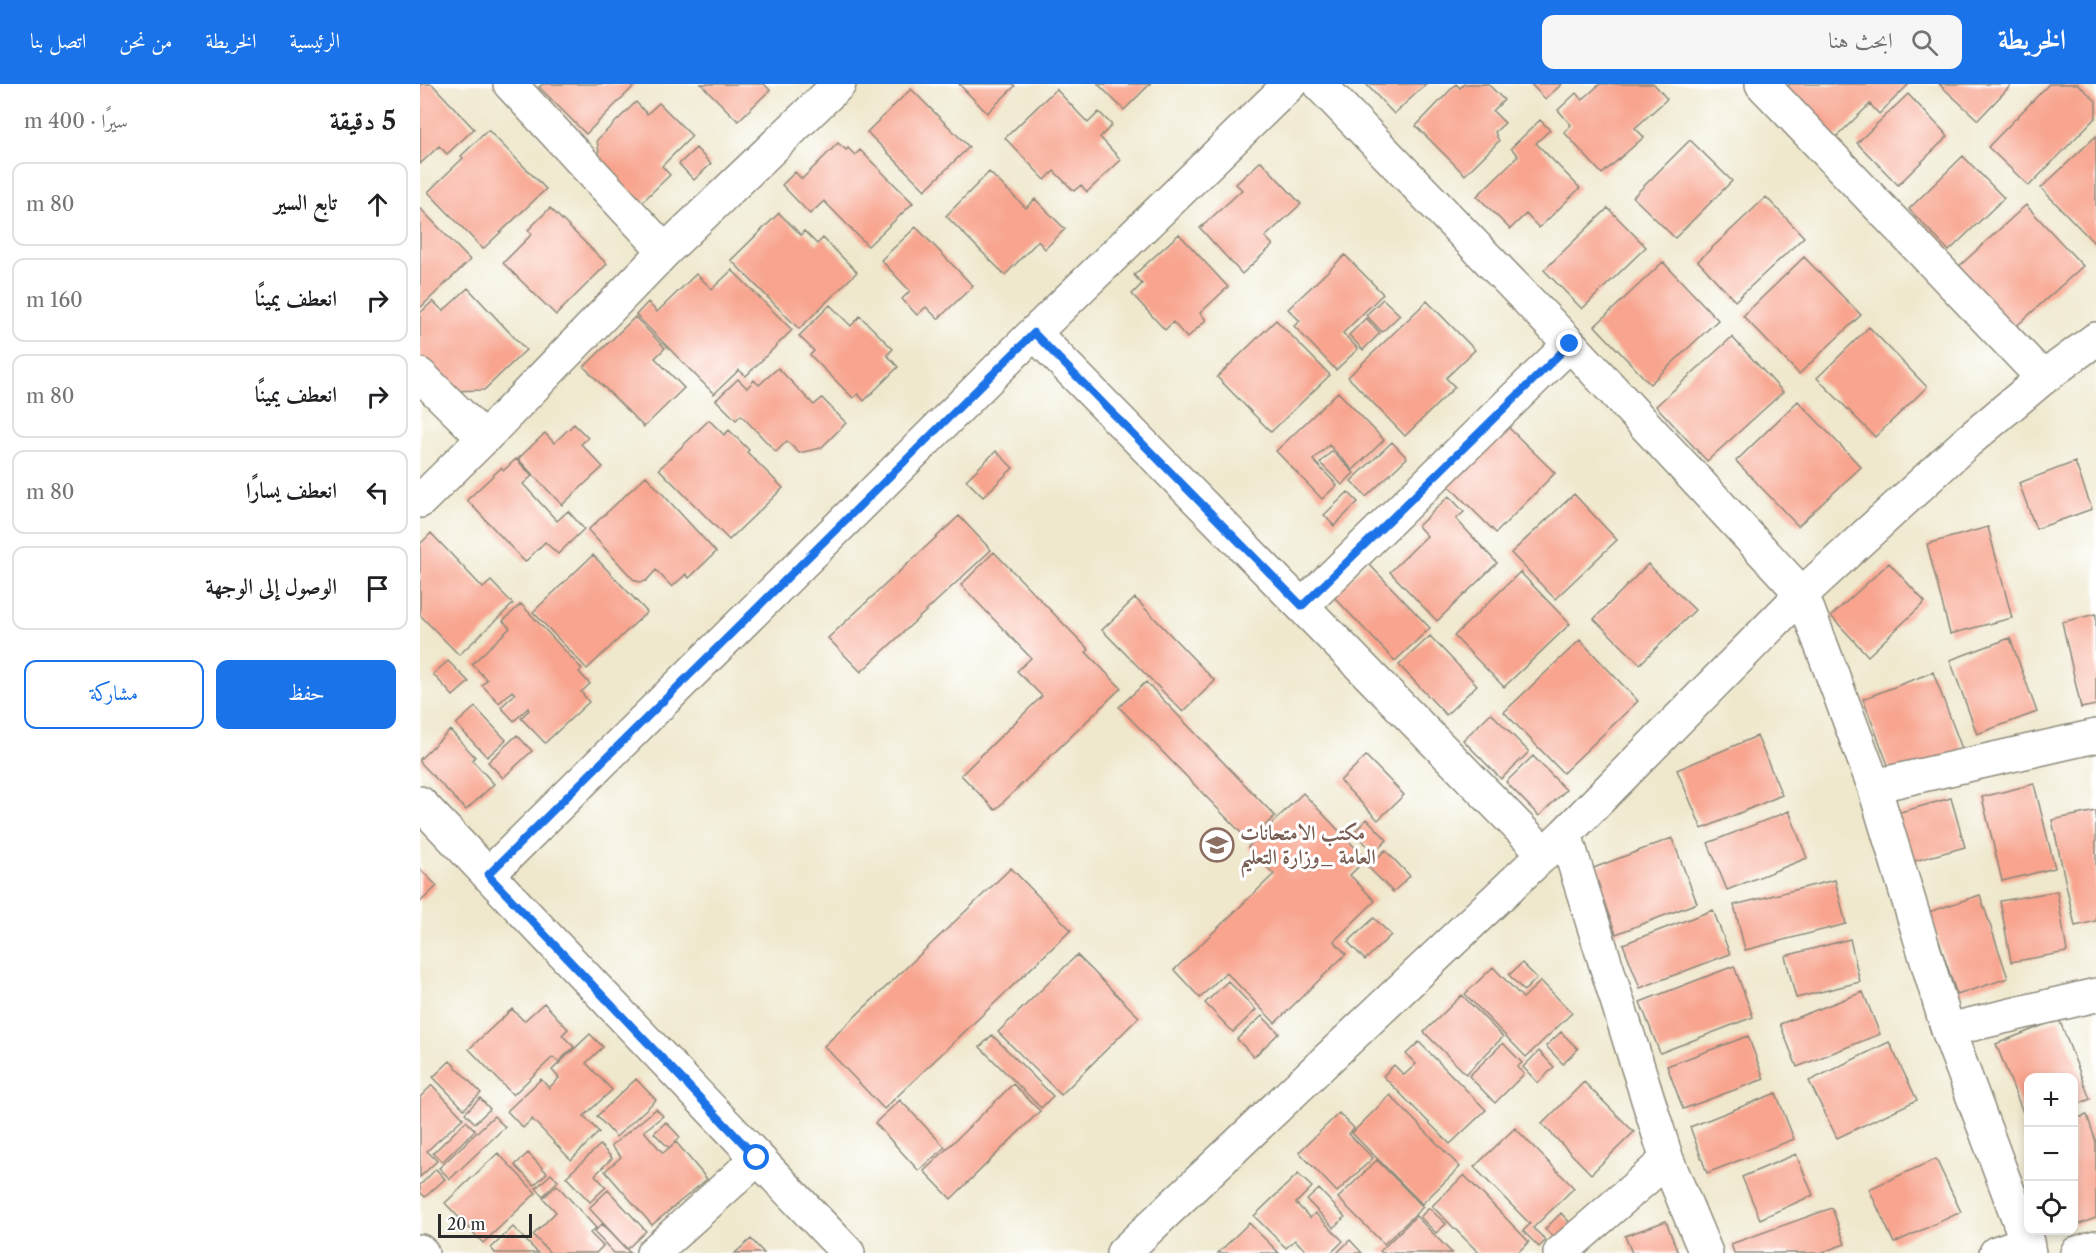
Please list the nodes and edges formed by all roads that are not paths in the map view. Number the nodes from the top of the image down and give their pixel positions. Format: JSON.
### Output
{"nodes":[{"id":1,"x":510,"y":84,"type":"edge"},
{"id":2,"x":839,"y":84,"type":"edge"},
{"id":3,"x":1290,"y":84,"type":"edge"},
{"id":4,"x":1319,"y":84,"type":"edge"},
{"id":5,"x":1762,"y":84,"type":"edge"},
{"id":6,"x":665,"y":250,"type":"junction"},
{"id":7,"x":1034,"y":333,"type":"junction"},
{"id":8,"x":2096,"y":339,"type":"edge"},
{"id":9,"x":1570,"y":344,"type":"junction"},
{"id":10,"x":420,"y":375,"type":"edge"},
{"id":11,"x":2043,"y":378,"type":"junction"},
{"id":12,"x":484,"y":438,"type":"junction"},
{"id":13,"x":420,"y":501,"type":"edge"},
{"id":14,"x":1802,"y":594,"type":"junction"},
{"id":15,"x":1302,"y":606,"type":"junction"},
{"id":16,"x":2096,"y":736,"type":"edge"},
{"id":17,"x":1874,"y":786,"type":"junction"},
{"id":18,"x":420,"y":803,"type":"edge"},
{"id":19,"x":1555,"y":844,"type":"junction"},
{"id":20,"x":488,"y":875,"type":"junction"},
{"id":21,"x":2096,"y":995,"type":"edge"},
{"id":22,"x":1948,"y":1030,"type":"junction"},
{"id":23,"x":757,"y":1158,"type":"junction"},
{"id":24,"x":1667,"y":1160,"type":"junction"},
{"id":25,"x":2028,"y":1247,"type":"edge"},
{"id":26,"x":2096,"y":1247,"type":"edge"},
{"id":27,"x":653,"y":1253,"type":"edge"},
{"id":28,"x":848,"y":1253,"type":"edge"},
{"id":29,"x":1123,"y":1253,"type":"edge"},
{"id":30,"x":1560,"y":1253,"type":"edge"},
{"id":31,"x":1706,"y":1253,"type":"edge"},
{"id":32,"x":1996,"y":1253,"type":"edge"},
{"id":33,"x":2077,"y":1253,"type":"edge"}],
"edges":[{"from":1,"to":6,"type":"street"},
{"from":2,"to":6,"type":"street"},
{"from":3,"to":7,"type":"street"},
{"from":4,"to":9,"type":"street"},
{"from":5,"to":11,"type":"street"},
{"from":6,"to":12,"type":"street"},
{"from":7,"to":15,"type":"street"},
{"from":7,"to":20,"type":"street"},
{"from":8,"to":11,"type":"street"},
{"from":9,"to":14,"type":"street"},
{"from":9,"to":15,"type":"street"},
{"from":10,"to":12,"type":"street"},
{"from":11,"to":14,"type":"street"},
{"from":12,"to":13,"type":"street"},
{"from":14,"to":17,"type":"street"},
{"from":14,"to":19,"type":"street"},
{"from":15,"to":19,"type":"street"},
{"from":16,"to":17,"type":"street"},
{"from":17,"to":22,"type":"street"},
{"from":18,"to":20,"type":"street"},
{"from":19,"to":24,"type":"street"},
{"from":19,"to":29,"type":"street"},
{"from":20,"to":23,"type":"street"},
{"from":21,"to":22,"type":"street"},
{"from":22,"to":25,"type":"street"},
{"from":23,"to":27,"type":"street"},
{"from":23,"to":28,"type":"street"},
{"from":24,"to":30,"type":"street"},
{"from":24,"to":31,"type":"street"},
{"from":25,"to":32,"type":"street"},
{"from":26,"to":33,"type":"street"}]}
